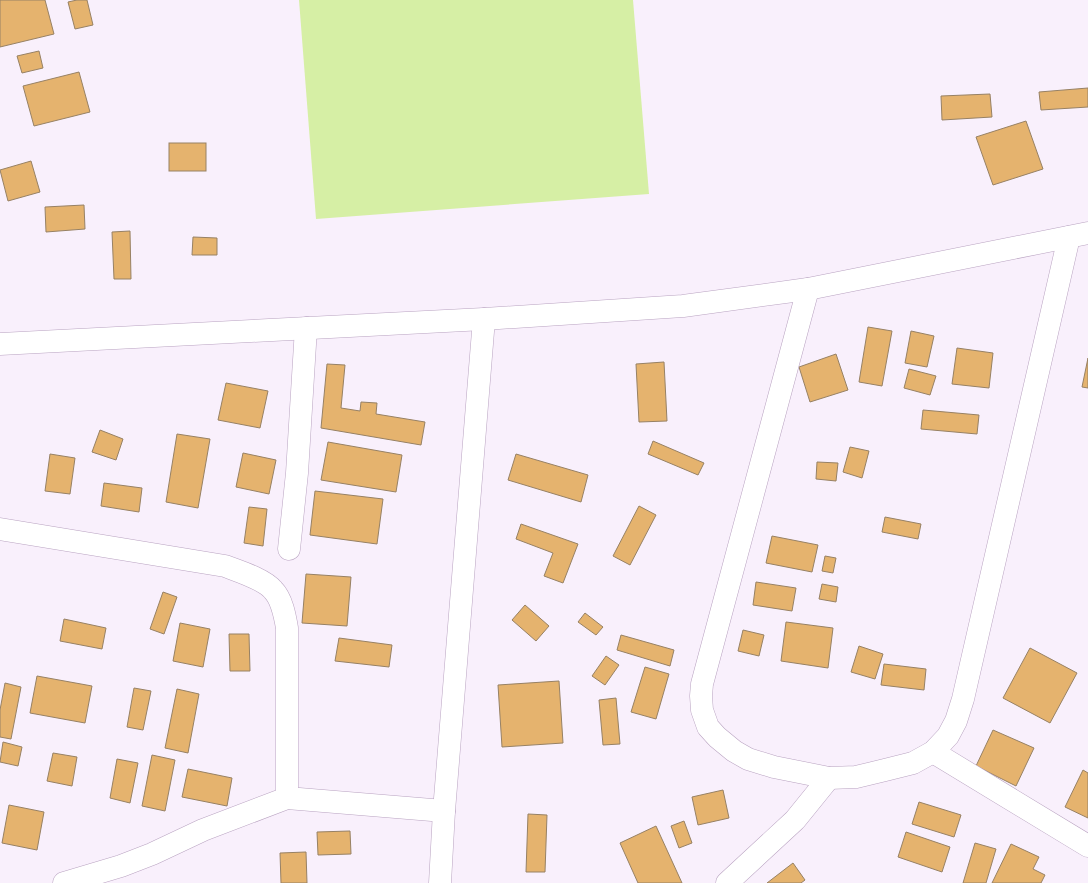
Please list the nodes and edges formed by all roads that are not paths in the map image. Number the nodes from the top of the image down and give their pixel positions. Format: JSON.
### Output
{"nodes":[{"id":1,"x":1079,"y":235,"type":"edge"},
{"id":2,"x":808,"y":289,"type":"junction"},
{"id":3,"x":484,"y":319,"type":"junction"},
{"id":4,"x":306,"y":328,"type":"junction"},
{"id":5,"x":0,"y":344,"type":"edge"},
{"id":6,"x":0,"y":528,"type":"edge"},
{"id":7,"x":289,"y":549,"type":"dead end"},
{"id":8,"x":933,"y":752,"type":"junction"},
{"id":9,"x":829,"y":778,"type":"junction"},
{"id":10,"x":287,"y":798,"type":"junction"},
{"id":11,"x":444,"y":811,"type":"junction"},
{"id":12,"x":1088,"y":846,"type":"edge"},
{"id":13,"x":64,"y":883,"type":"edge"},
{"id":14,"x":440,"y":883,"type":"edge"},
{"id":15,"x":727,"y":883,"type":"edge"}],
"edges":[{"from":1,"to":2,"type":"street"},
{"from":1,"to":8,"type":"street"},
{"from":2,"to":3,"type":"street"},
{"from":2,"to":9,"type":"street"},
{"from":3,"to":4,"type":"street"},
{"from":3,"to":11,"type":"street"},
{"from":4,"to":5,"type":"street"},
{"from":4,"to":7,"type":"street"},
{"from":6,"to":10,"type":"street"},
{"from":8,"to":9,"type":"street"},
{"from":8,"to":12,"type":"street"},
{"from":9,"to":15,"type":"street"},
{"from":10,"to":11,"type":"street"},
{"from":10,"to":13,"type":"street"},
{"from":11,"to":14,"type":"street"}]}
